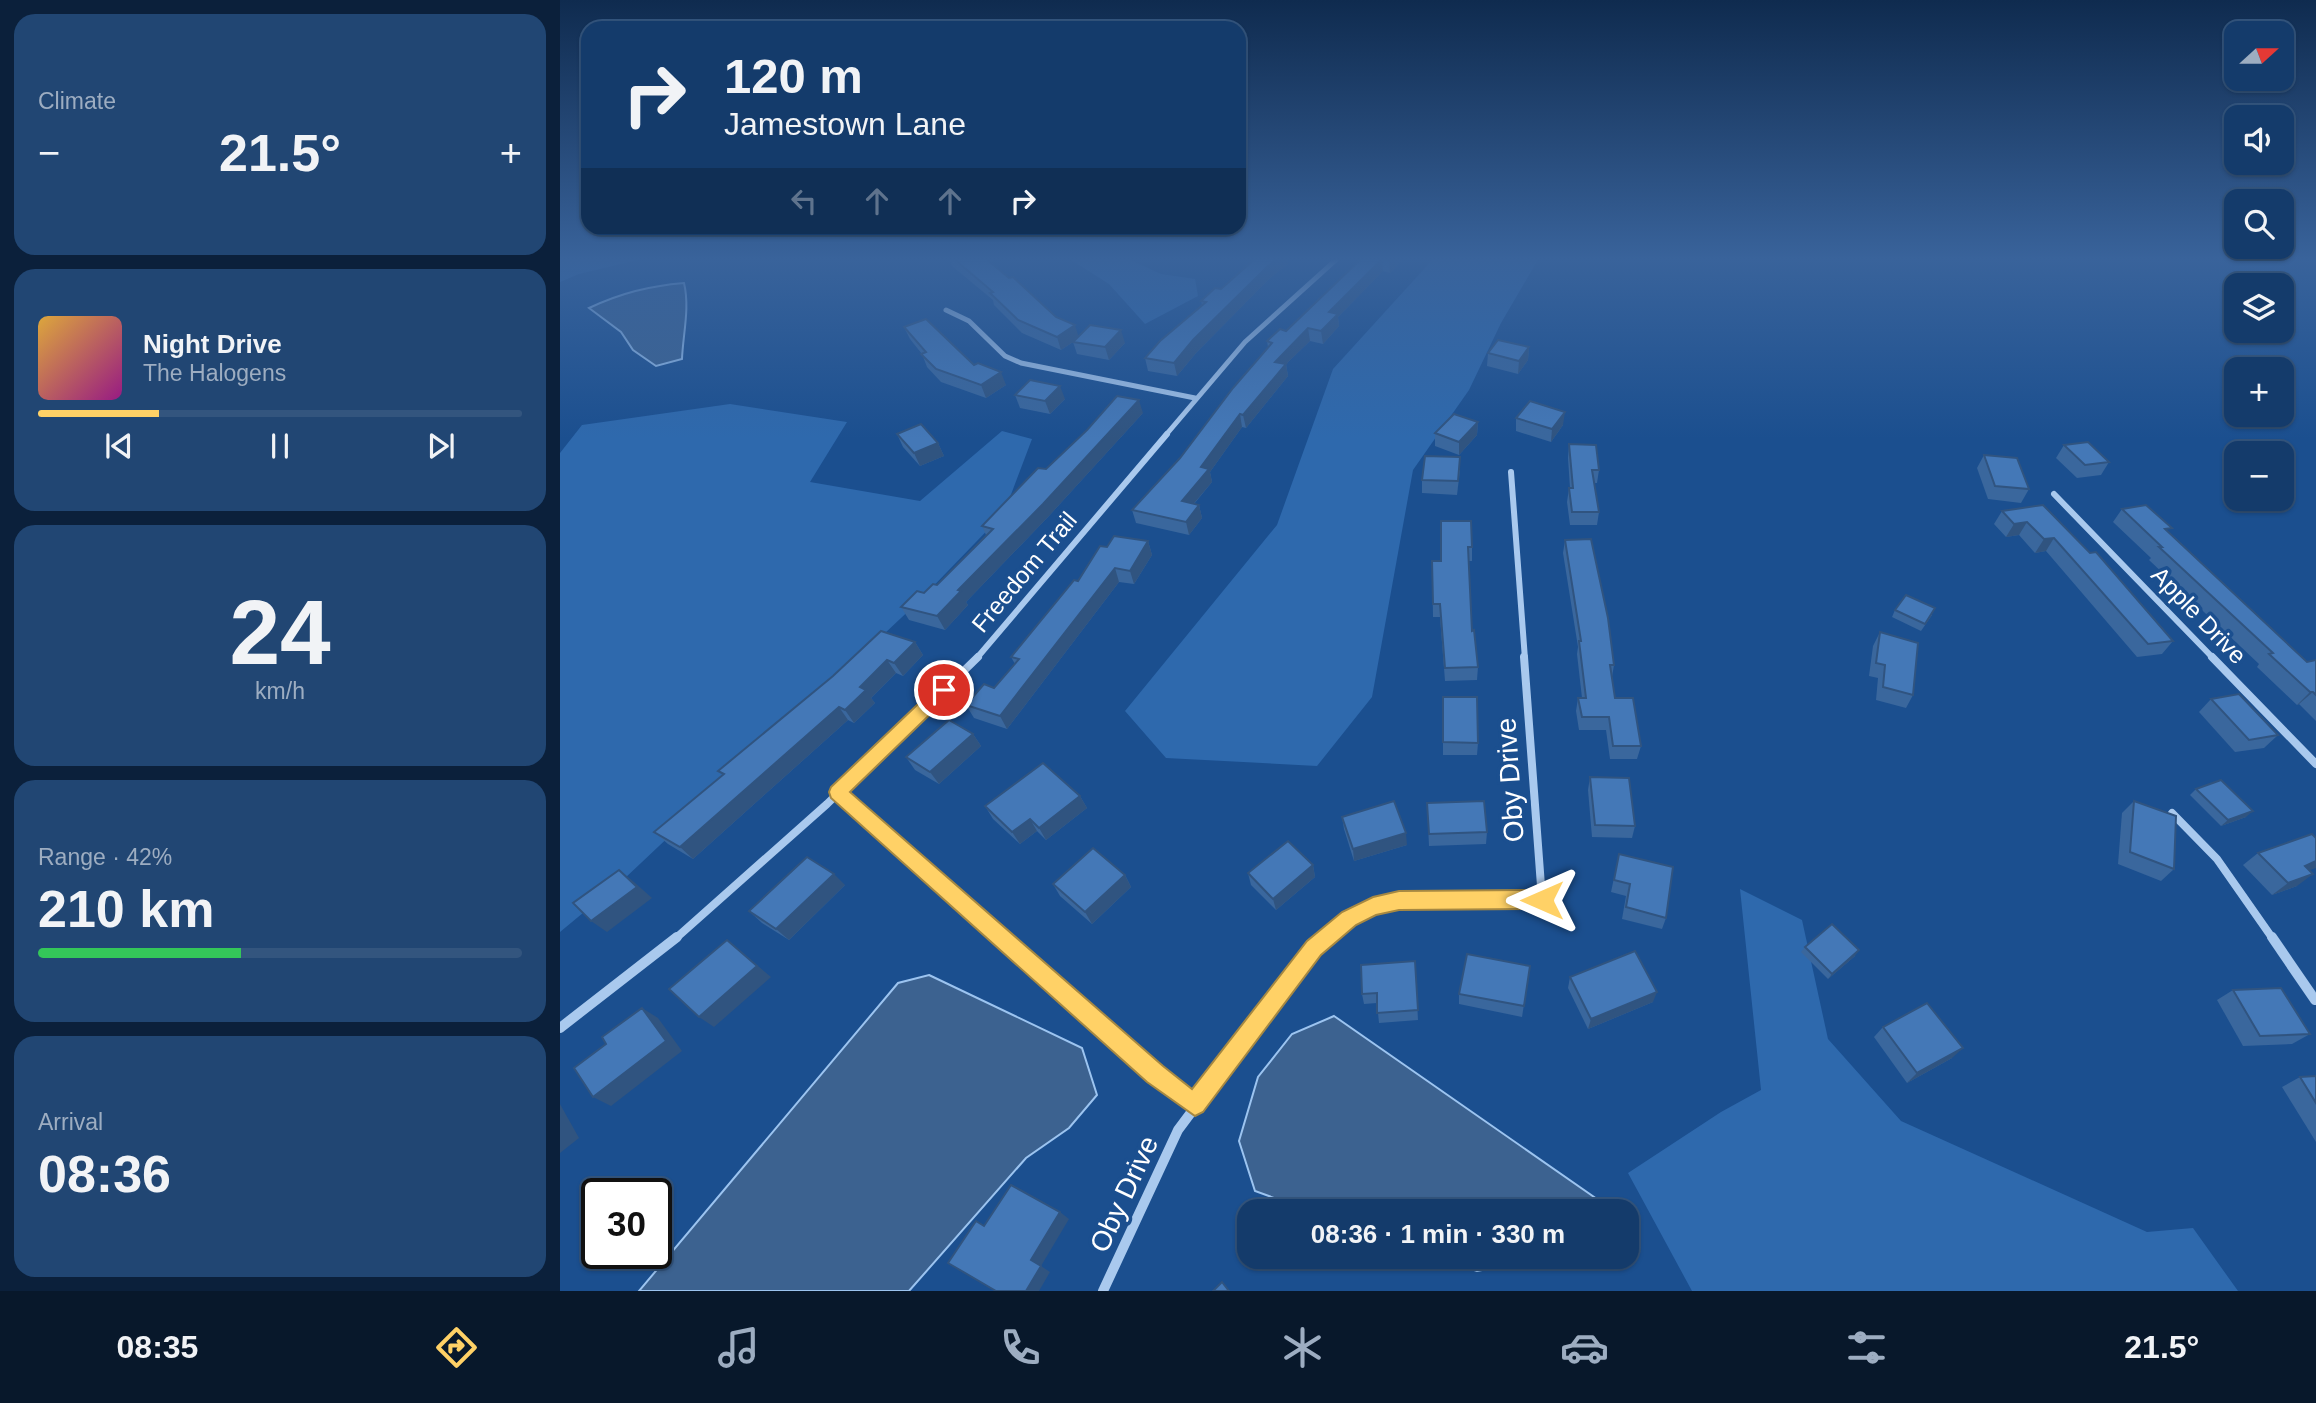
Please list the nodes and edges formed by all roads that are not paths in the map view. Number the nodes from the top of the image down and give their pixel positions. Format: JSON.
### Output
{"nodes":[{"id":1,"x":963,"y":318,"type":"edge"},
{"id":2,"x":1271,"y":318,"type":"edge"},
{"id":3,"x":1195,"y":398,"type":"junction"},
{"id":4,"x":1511,"y":472,"type":"dead end"},
{"id":5,"x":2054,"y":494,"type":"dead end"},
{"id":6,"x":2316,"y":764,"type":"edge"},
{"id":7,"x":838,"y":792,"type":"junction"},
{"id":8,"x":2172,"y":813,"type":"edge"},
{"id":9,"x":2315,"y":1000,"type":"edge"},
{"id":10,"x":560,"y":1028,"type":"edge"},
{"id":11,"x":1195,"y":1104,"type":"junction"},
{"id":12,"x":1103,"y":1291,"type":"edge"}],
"edges":[{"from":1,"to":3,"type":"street"},
{"from":2,"to":3,"type":"street","name":"Freedom Trail"},
{"from":3,"to":7,"type":"street","name":"Freedom Trail"},
{"from":4,"to":11,"type":"street","name":"Oby Drive"},
{"from":5,"to":6,"type":"street","name":"Apple Drive"},
{"from":7,"to":10,"type":"street","name":"Freedom Trail"},
{"from":7,"to":11,"type":"street"},
{"from":8,"to":9,"type":"street"},
{"from":11,"to":12,"type":"street","name":"Oby Drive"}]}
